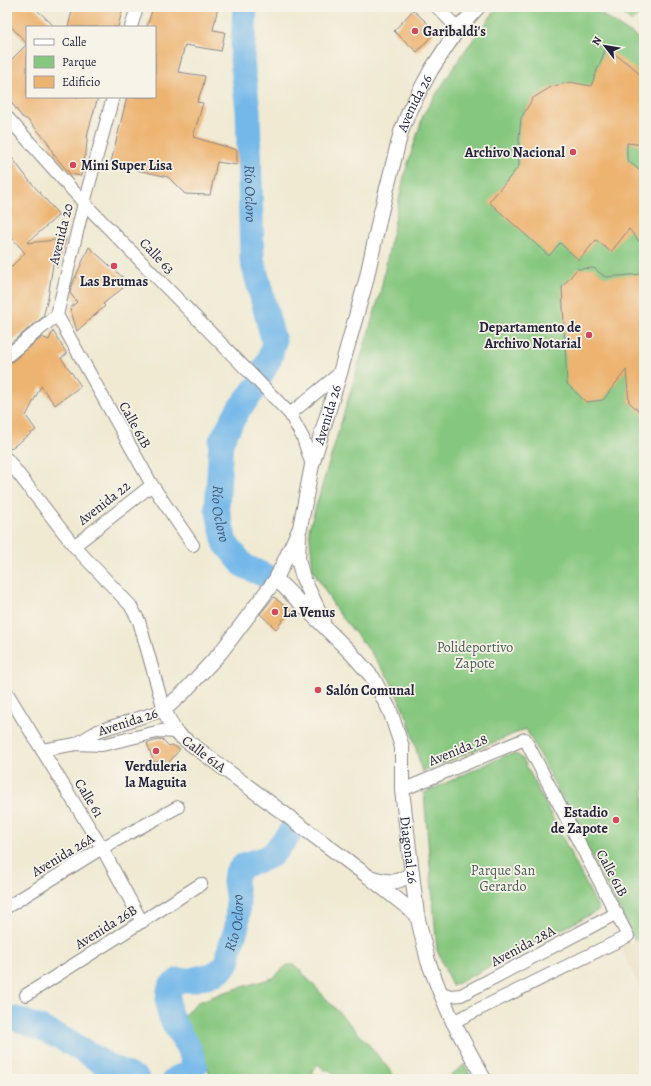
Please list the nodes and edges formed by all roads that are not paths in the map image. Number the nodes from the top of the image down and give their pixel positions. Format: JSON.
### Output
{"nodes":[{"id":1,"x":137,"y":7,"type":"edge"},
{"id":2,"x":437,"y":7,"type":"edge"},
{"id":3,"x":478,"y":7,"type":"edge"},
{"id":4,"x":131,"y":26,"type":"edge"},
{"id":5,"x":458,"y":29,"type":"junction"},
{"id":6,"x":113,"y":98,"type":"edge"},
{"id":7,"x":7,"y":117,"type":"edge"},
{"id":8,"x":84,"y":203,"type":"junction"},
{"id":9,"x":57,"y":315,"type":"junction"},
{"id":10,"x":7,"y":356,"type":"edge"},
{"id":11,"x":340,"y":373,"type":"junction"},
{"id":12,"x":290,"y":414,"type":"junction"},
{"id":13,"x":7,"y":459,"type":"edge"},
{"id":14,"x":312,"y":465,"type":"junction"},
{"id":15,"x":152,"y":485,"type":"junction"},
{"id":16,"x":300,"y":528,"type":"junction"},
{"id":17,"x":192,"y":545,"type":"dead end"},
{"id":18,"x":74,"y":546,"type":"junction"},
{"id":19,"x":276,"y":579,"type":"junction"},
{"id":20,"x":328,"y":630,"type":"junction"},
{"id":21,"x":7,"y":693,"type":"edge"},
{"id":22,"x":164,"y":710,"type":"junction"},
{"id":23,"x":176,"y":732,"type":"junction"},
{"id":24,"x":525,"y":739,"type":"joint"},
{"id":25,"x":76,"y":744,"type":"junction"},
{"id":26,"x":42,"y":750,"type":"junction"},
{"id":27,"x":402,"y":790,"type":"junction"},
{"id":28,"x":178,"y":807,"type":"dead end"},
{"id":29,"x":102,"y":848,"type":"junction"},
{"id":30,"x":412,"y":873,"type":"junction"},
{"id":31,"x":369,"y":877,"type":"junction"},
{"id":32,"x":201,"y":884,"type":"dead end"},
{"id":33,"x":7,"y":907,"type":"edge"},
{"id":34,"x":617,"y":914,"type":"junction"},
{"id":35,"x":417,"y":916,"type":"junction"},
{"id":36,"x":142,"y":922,"type":"junction"},
{"id":37,"x":440,"y":992,"type":"junction"},
{"id":38,"x":26,"y":995,"type":"dead end"},
{"id":39,"x":453,"y":1022,"type":"junction"},
{"id":40,"x":484,"y":1079,"type":"edge"}],
"edges":[{"from":1,"to":4,"type":"street"},
{"from":2,"to":5,"type":"street"},
{"from":3,"to":5,"type":"street","name":"Avenida 26"},
{"from":5,"to":11,"type":"street","name":"Avenida 26"},
{"from":6,"to":8,"type":"street","name":"Avenida 20"},
{"from":7,"to":8,"type":"street","name":"Calle 63"},
{"from":8,"to":9,"type":"street","name":"Avenida 20"},
{"from":8,"to":12,"type":"street","name":"Calle 63"},
{"from":9,"to":10,"type":"street"},
{"from":9,"to":15,"type":"street","name":"Calle 61B"},
{"from":11,"to":12,"type":"street"},
{"from":11,"to":14,"type":"street","name":"Avenida 26"},
{"from":12,"to":14,"type":"street","name":"Calle 63"},
{"from":13,"to":18,"type":"street","name":"Calle 61A"},
{"from":14,"to":16,"type":"street","name":"Avenida 26"},
{"from":15,"to":17,"type":"street","name":"Calle 61B"},
{"from":15,"to":18,"type":"street","name":"Avenida 22"},
{"from":16,"to":19,"type":"street","name":"Avenida 26"},
{"from":16,"to":20,"type":"street","name":"Diagonal 26"},
{"from":18,"to":22,"type":"street","name":"Calle 61A"},
{"from":19,"to":20,"type":"street","name":"Diagonal 26"},
{"from":19,"to":22,"type":"street","name":"Avenida 26"},
{"from":20,"to":27,"type":"street","name":"Diagonal 26"},
{"from":21,"to":26,"type":"street","name":"Calle 61"},
{"from":22,"to":23,"type":"street","name":"Calle 61A"},
{"from":22,"to":25,"type":"street","name":"Avenida 26"},
{"from":23,"to":25,"type":"street","name":"Avenida 26"},
{"from":23,"to":31,"type":"street","name":"Calle 61A"},
{"from":24,"to":27,"type":"street","name":"Avenida 28"},
{"from":24,"to":34,"type":"street","name":"Calle 61B"},
{"from":25,"to":26,"type":"street","name":"Avenida 26"},
{"from":26,"to":29,"type":"street","name":"Calle 61"},
{"from":27,"to":30,"type":"street","name":"Diagonal 26"},
{"from":28,"to":29,"type":"street","name":"Avenida 26A"},
{"from":29,"to":33,"type":"street","name":"Avenida 26A"},
{"from":29,"to":36,"type":"street","name":"Calle 61"},
{"from":30,"to":31,"type":"street"},
{"from":30,"to":35,"type":"street","name":"Diagonal 26"},
{"from":31,"to":35,"type":"street","name":"Calle 61A"},
{"from":32,"to":36,"type":"street","name":"Avenida 26B"},
{"from":34,"to":37,"type":"street","name":"Avenida 28A"},
{"from":34,"to":39,"type":"street","name":"Calle 61B"},
{"from":35,"to":37,"type":"street","name":"Diagonal 26"},
{"from":36,"to":38,"type":"street","name":"Avenida 26B"},
{"from":37,"to":39,"type":"street","name":"Diagonal 26"},
{"from":39,"to":40,"type":"street","name":"Diagonal 26"}]}
